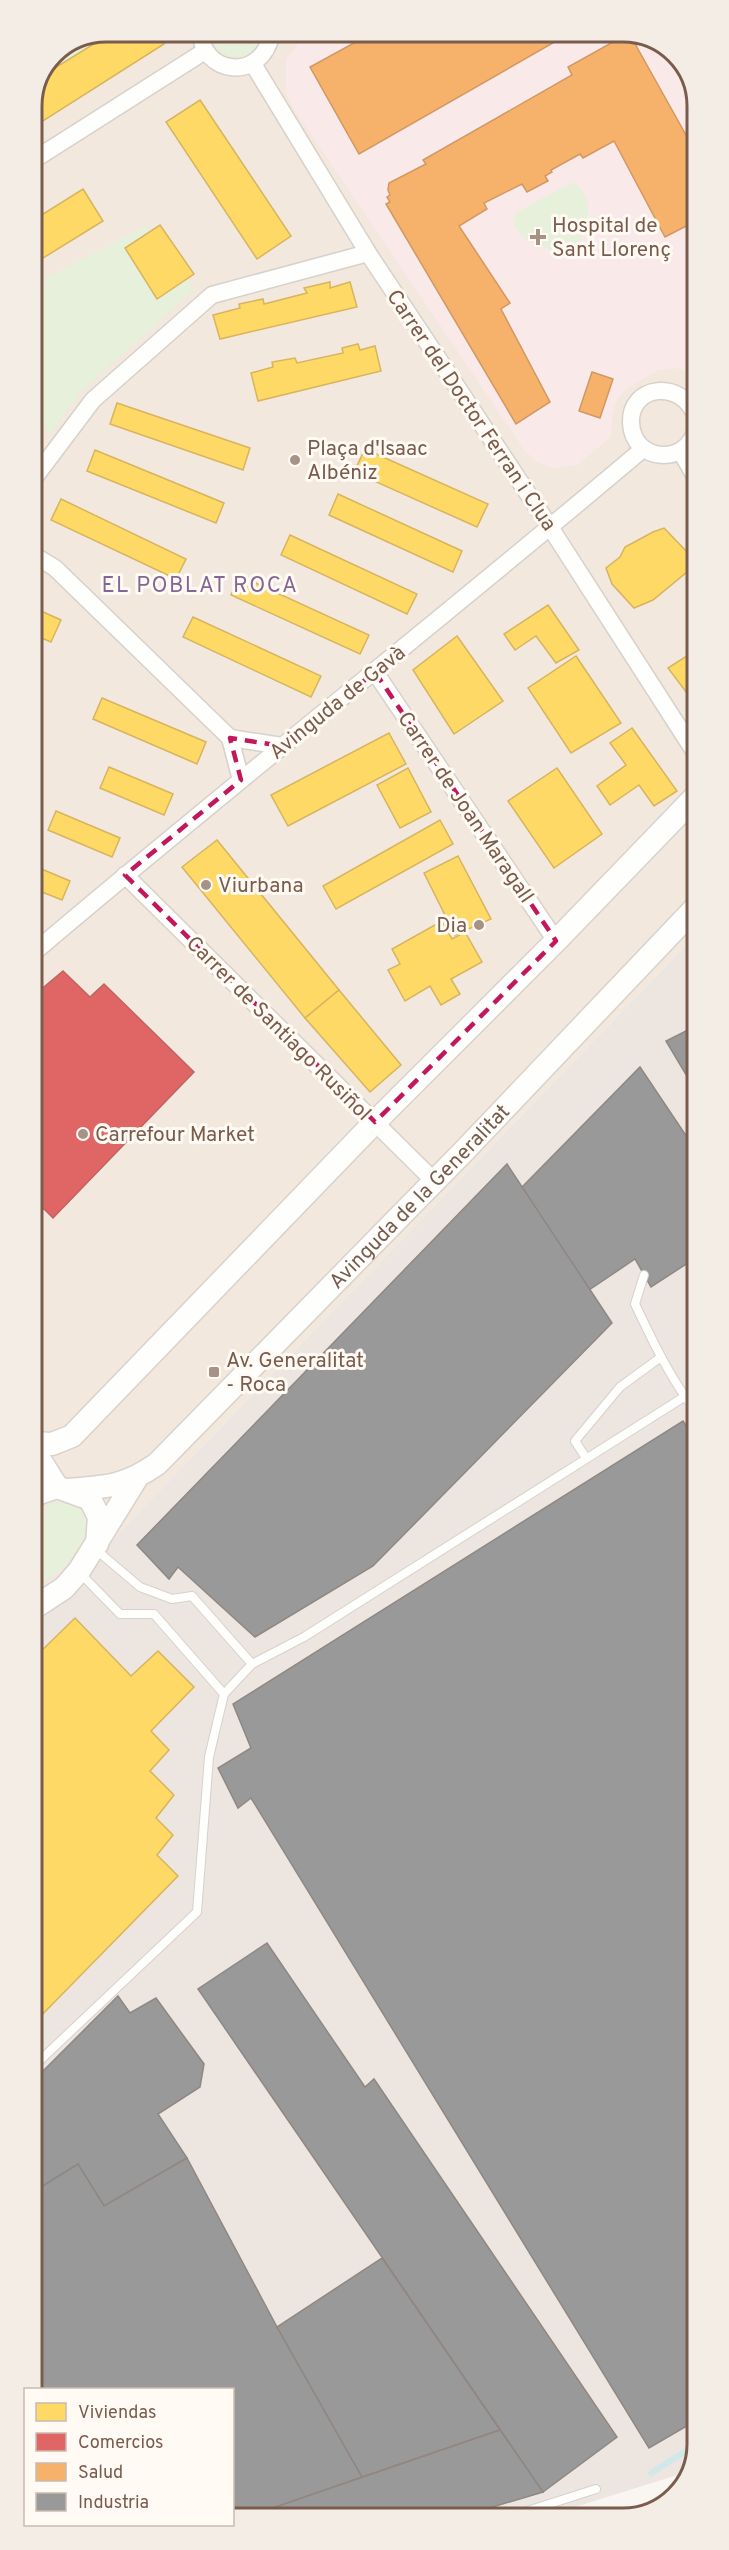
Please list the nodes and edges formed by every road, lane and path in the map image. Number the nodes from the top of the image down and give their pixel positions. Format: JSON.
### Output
{"nodes":[{"id":1,"x":203,"y":42,"type":"edge"},
{"id":2,"x":270,"y":42,"type":"edge"},
{"id":3,"x":205,"y":51,"type":"junction"},
{"id":4,"x":253,"y":64,"type":"junction"},
{"id":5,"x":42,"y":154,"type":"edge"},
{"id":6,"x":368,"y":253,"type":"junction"},
{"id":7,"x":687,"y":400,"type":"edge"},
{"id":8,"x":687,"y":446,"type":"edge"},
{"id":9,"x":643,"y":449,"type":"junction"},
{"id":10,"x":681,"y":452,"type":"junction"},
{"id":11,"x":687,"y":462,"type":"edge"},
{"id":12,"x":42,"y":468,"type":"edge"},
{"id":13,"x":550,"y":527,"type":"junction"},
{"id":14,"x":42,"y":560,"type":"edge"},
{"id":15,"x":375,"y":672,"type":"junction"},
{"id":16,"x":230,"y":738,"type":"junction"},
{"id":17,"x":687,"y":740,"type":"edge"},
{"id":18,"x":282,"y":746,"type":"junction"},
{"id":19,"x":241,"y":780,"type":"junction"},
{"id":20,"x":687,"y":805,"type":"edge"},
{"id":21,"x":125,"y":875,"type":"junction"},
{"id":22,"x":687,"y":915,"type":"edge"},
{"id":23,"x":556,"y":942,"type":"junction"},
{"id":24,"x":42,"y":946,"type":"edge"},
{"id":25,"x":375,"y":1122,"type":"junction"},
{"id":26,"x":434,"y":1180,"type":"junction"},
{"id":27,"x":644,"y":1275,"type":"dead end"},
{"id":28,"x":661,"y":1357,"type":"junction"},
{"id":29,"x":684,"y":1397,"type":"junction"},
{"id":30,"x":687,"y":1401,"type":"edge"},
{"id":31,"x":42,"y":1444,"type":"edge"},
{"id":32,"x":586,"y":1458,"type":"junction"},
{"id":33,"x":42,"y":1459,"type":"edge"},
{"id":34,"x":136,"y":1479,"type":"junction"},
{"id":35,"x":62,"y":1488,"type":"junction"},
{"id":36,"x":42,"y":1492,"type":"edge"},
{"id":37,"x":95,"y":1546,"type":"junction"},
{"id":38,"x":79,"y":1571,"type":"junction"},
{"id":39,"x":42,"y":1602,"type":"edge"},
{"id":40,"x":252,"y":1664,"type":"junction"},
{"id":41,"x":224,"y":1694,"type":"junction"},
{"id":42,"x":42,"y":2058,"type":"edge"},
{"id":43,"x":596,"y":2488,"type":"dead end"},
{"id":44,"x":536,"y":2508,"type":"edge"}],
"edges":[{"from":1,"to":3,"type":"street"},
{"from":2,"to":4,"type":"street"},
{"from":3,"to":4,"type":"street"},
{"from":3,"to":5,"type":"street"},
{"from":4,"to":6,"type":"street","name":"Carrer del Doctor Ferran i Clua"},
{"from":6,"to":12,"type":"street"},
{"from":6,"to":13,"type":"street","name":"Carrer del Doctor Ferran i Clua"},
{"from":7,"to":9,"type":"street"},
{"from":8,"to":10,"type":"street"},
{"from":9,"to":10,"type":"street"},
{"from":9,"to":13,"type":"street","name":"Avinguda de Gavà"},
{"from":10,"to":11,"type":"street"},
{"from":13,"to":15,"type":"street","name":"Avinguda de Gavà"},
{"from":13,"to":17,"type":"street","name":"Carrer del Doctor Ferran i Clua"},
{"from":14,"to":16,"type":"street"},
{"from":15,"to":18,"type":"street","name":"Avinguda de Gavà"},
{"from":15,"to":23,"type":"street","name":"Carrer de Joan Maragall"},
{"from":16,"to":18,"type":"street"},
{"from":16,"to":19,"type":"street"},
{"from":18,"to":19,"type":"street","name":"Avinguda de Gavà"},
{"from":19,"to":21,"type":"street","name":"Avinguda de Gavà"},
{"from":20,"to":23,"type":"street"},
{"from":21,"to":24,"type":"street","name":"Avinguda de Gavà"},
{"from":21,"to":25,"type":"street","name":"Carrer de Santiago Rusiñol"},
{"from":22,"to":26,"type":"street","name":"Avinguda de la Generalitat"},
{"from":23,"to":25,"type":"street"},
{"from":25,"to":26,"type":"street","name":"Carrer de Santiago Rusiñol"},
{"from":25,"to":31,"type":"street"},
{"from":26,"to":34,"type":"street","name":"Avinguda de la Generalitat"},
{"from":27,"to":28,"type":"lane"},
{"from":28,"to":29,"type":"lane"},
{"from":28,"to":32,"type":"lane"},
{"from":29,"to":30,"type":"lane"},
{"from":29,"to":32,"type":"lane"},
{"from":32,"to":40,"type":"lane"},
{"from":33,"to":35,"type":"street"},
{"from":34,"to":35,"type":"street"},
{"from":34,"to":37,"type":"street"},
{"from":35,"to":36,"type":"street"},
{"from":35,"to":37,"type":"street"},
{"from":37,"to":38,"type":"street"},
{"from":37,"to":40,"type":"lane"},
{"from":38,"to":39,"type":"street"},
{"from":38,"to":41,"type":"lane"},
{"from":40,"to":41,"type":"lane"},
{"from":41,"to":42,"type":"lane"},
{"from":43,"to":44,"type":"lane"}]}
